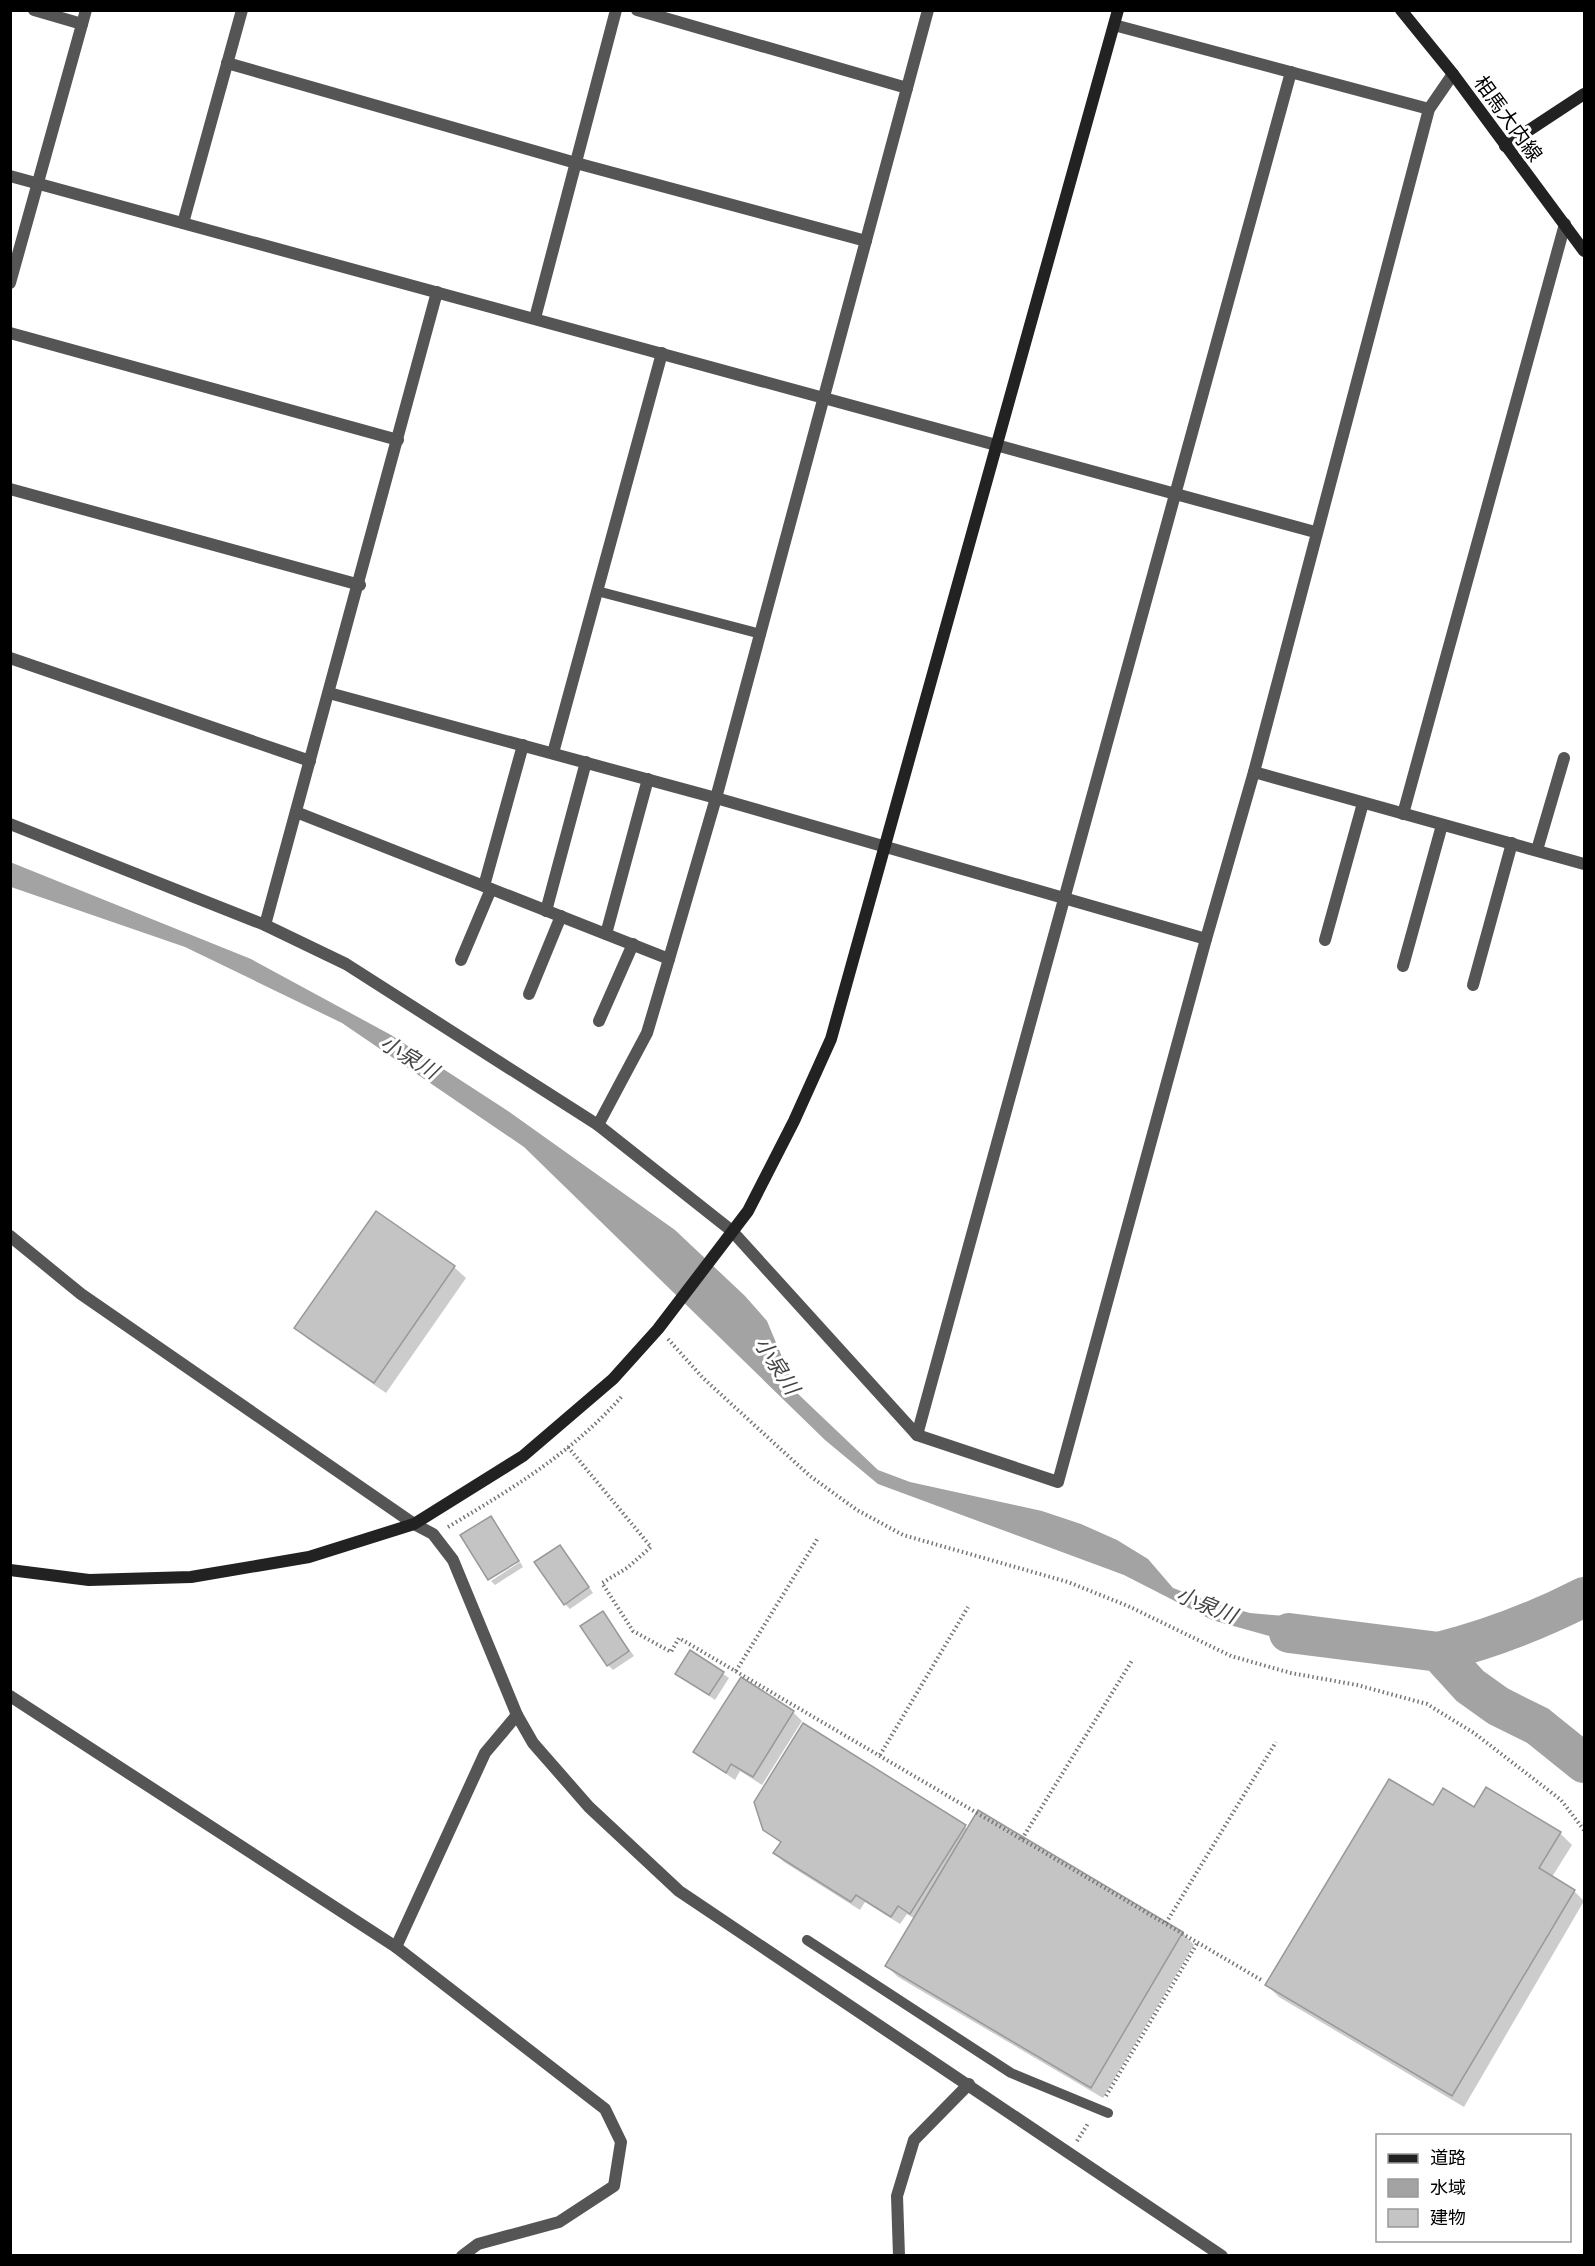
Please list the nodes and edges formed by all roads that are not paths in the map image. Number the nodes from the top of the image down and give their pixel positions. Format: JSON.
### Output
{"nodes":[{"id":1,"x":34,"y":10,"type":"edge"},
{"id":2,"x":86,"y":10,"type":"edge"},
{"id":3,"x":242,"y":10,"type":"edge"},
{"id":4,"x":616,"y":10,"type":"edge"},
{"id":5,"x":637,"y":10,"type":"edge"},
{"id":6,"x":928,"y":10,"type":"edge"},
{"id":7,"x":1118,"y":10,"type":"edge"},
{"id":8,"x":1401,"y":10,"type":"edge"},
{"id":9,"x":82,"y":24,"type":"junction"},
{"id":10,"x":1114,"y":25,"type":"junction"},
{"id":11,"x":227,"y":63,"type":"junction"},
{"id":12,"x":1291,"y":72,"type":"junction"},
{"id":13,"x":1453,"y":74,"type":"junction"},
{"id":14,"x":907,"y":88,"type":"junction"},
{"id":15,"x":1584,"y":94,"type":"edge"},
{"id":16,"x":1429,"y":109,"type":"junction"},
{"id":17,"x":1505,"y":146,"type":"junction"},
{"id":18,"x":576,"y":163,"type":"junction"},
{"id":19,"x":10,"y":176,"type":"edge"},
{"id":20,"x":37,"y":183,"type":"junction"},
{"id":21,"x":183,"y":222,"type":"junction"},
{"id":22,"x":1565,"y":224,"type":"junction"},
{"id":23,"x":866,"y":242,"type":"junction"},
{"id":24,"x":1584,"y":250,"type":"edge"},
{"id":25,"x":10,"y":283,"type":"edge"},
{"id":26,"x":437,"y":292,"type":"junction"},
{"id":27,"x":535,"y":318,"type":"junction"},
{"id":28,"x":10,"y":333,"type":"edge"},
{"id":29,"x":662,"y":353,"type":"junction"},
{"id":30,"x":825,"y":398,"type":"junction"},
{"id":31,"x":398,"y":440,"type":"junction"},
{"id":32,"x":997,"y":445,"type":"junction"},
{"id":33,"x":10,"y":489,"type":"edge"},
{"id":34,"x":1176,"y":494,"type":"junction"},
{"id":35,"x":1315,"y":532,"type":"junction"},
{"id":36,"x":360,"y":585,"type":"junction"},
{"id":37,"x":597,"y":591,"type":"junction"},
{"id":38,"x":761,"y":634,"type":"junction"},
{"id":39,"x":10,"y":658,"type":"edge"},
{"id":40,"x":329,"y":693,"type":"junction"},
{"id":41,"x":523,"y":745,"type":"junction"},
{"id":42,"x":553,"y":753,"type":"junction"},
{"id":43,"x":1564,"y":758,"type":"dead end"},
{"id":44,"x":310,"y":760,"type":"junction"},
{"id":45,"x":586,"y":762,"type":"junction"},
{"id":46,"x":1254,"y":772,"type":"junction"},
{"id":47,"x":648,"y":779,"type":"junction"},
{"id":48,"x":716,"y":798,"type":"junction"},
{"id":49,"x":1363,"y":803,"type":"junction"},
{"id":50,"x":296,"y":812,"type":"junction"},
{"id":51,"x":1403,"y":814,"type":"junction"},
{"id":52,"x":10,"y":824,"type":"edge"},
{"id":53,"x":1442,"y":825,"type":"junction"},
{"id":54,"x":1512,"y":843,"type":"junction"},
{"id":55,"x":886,"y":849,"type":"junction"},
{"id":56,"x":1537,"y":850,"type":"junction"},
{"id":57,"x":1584,"y":864,"type":"edge"},
{"id":58,"x":488,"y":887,"type":"junction"},
{"id":59,"x":1065,"y":900,"type":"junction"},
{"id":60,"x":546,"y":911,"type":"junction"},
{"id":61,"x":561,"y":916,"type":"junction"},
{"id":62,"x":265,"y":925,"type":"junction"},
{"id":63,"x":606,"y":934,"type":"junction"},
{"id":64,"x":1206,"y":939,"type":"junction"},
{"id":65,"x":1325,"y":940,"type":"dead end"},
{"id":66,"x":633,"y":944,"type":"junction"},
{"id":67,"x":669,"y":958,"type":"junction"},
{"id":68,"x":461,"y":960,"type":"dead end"},
{"id":69,"x":1403,"y":966,"type":"dead end"},
{"id":70,"x":1473,"y":985,"type":"dead end"},
{"id":71,"x":529,"y":994,"type":"dead end"},
{"id":72,"x":599,"y":1021,"type":"dead end"},
{"id":73,"x":598,"y":1125,"type":"junction"},
{"id":74,"x":732,"y":1231,"type":"junction"},
{"id":75,"x":10,"y":1236,"type":"edge"},
{"id":76,"x":917,"y":1435,"type":"junction"},
{"id":77,"x":414,"y":1524,"type":"junction"},
{"id":78,"x":10,"y":1570,"type":"edge"},
{"id":79,"x":10,"y":1696,"type":"edge"},
{"id":80,"x":518,"y":1715,"type":"junction"},
{"id":81,"x":807,"y":1940,"type":"dead end"},
{"id":82,"x":396,"y":1947,"type":"junction"},
{"id":83,"x":969,"y":2084,"type":"junction"},
{"id":84,"x":1103,"y":2111,"type":"road end"},
{"id":85,"x":462,"y":2256,"type":"edge"},
{"id":86,"x":899,"y":2256,"type":"edge"},
{"id":87,"x":1222,"y":2256,"type":"edge"}],
"edges":[{"from":1,"to":9,"type":"street"},
{"from":2,"to":9,"type":"street"},
{"from":3,"to":11,"type":"street"},
{"from":4,"to":18,"type":"street"},
{"from":5,"to":14,"type":"street"},
{"from":6,"to":14,"type":"street"},
{"from":7,"to":10,"type":"street"},
{"from":8,"to":13,"type":"street","name":"相馬大内線"},
{"from":9,"to":20,"type":"street"},
{"from":10,"to":12,"type":"street"},
{"from":10,"to":32,"type":"street"},
{"from":11,"to":18,"type":"street"},
{"from":11,"to":21,"type":"street"},
{"from":12,"to":16,"type":"street"},
{"from":12,"to":34,"type":"street"},
{"from":13,"to":16,"type":"street"},
{"from":13,"to":17,"type":"street","name":"相馬大内線"},
{"from":14,"to":23,"type":"street"},
{"from":15,"to":17,"type":"street"},
{"from":16,"to":35,"type":"street"},
{"from":17,"to":22,"type":"street","name":"相馬大内線"},
{"from":18,"to":23,"type":"street"},
{"from":18,"to":27,"type":"street"},
{"from":19,"to":20,"type":"street"},
{"from":20,"to":21,"type":"street"},
{"from":20,"to":25,"type":"street"},
{"from":21,"to":26,"type":"street"},
{"from":22,"to":24,"type":"street","name":"相馬大内線"},
{"from":22,"to":51,"type":"street"},
{"from":23,"to":30,"type":"street"},
{"from":26,"to":27,"type":"street"},
{"from":26,"to":31,"type":"street"},
{"from":27,"to":29,"type":"street"},
{"from":28,"to":31,"type":"street"},
{"from":29,"to":30,"type":"street"},
{"from":29,"to":37,"type":"street"},
{"from":30,"to":32,"type":"street"},
{"from":30,"to":38,"type":"street"},
{"from":31,"to":36,"type":"street"},
{"from":32,"to":34,"type":"street"},
{"from":32,"to":55,"type":"street"},
{"from":33,"to":36,"type":"street"},
{"from":34,"to":35,"type":"street"},
{"from":34,"to":59,"type":"street"},
{"from":35,"to":46,"type":"street"},
{"from":36,"to":40,"type":"street"},
{"from":37,"to":38,"type":"lane"},
{"from":37,"to":42,"type":"street"},
{"from":38,"to":48,"type":"street"},
{"from":39,"to":44,"type":"street"},
{"from":40,"to":41,"type":"street"},
{"from":40,"to":44,"type":"street"},
{"from":41,"to":42,"type":"street"},
{"from":41,"to":58,"type":"street"},
{"from":42,"to":45,"type":"street"},
{"from":43,"to":56,"type":"street"},
{"from":44,"to":50,"type":"street"},
{"from":45,"to":47,"type":"street"},
{"from":45,"to":60,"type":"street"},
{"from":46,"to":49,"type":"street"},
{"from":46,"to":64,"type":"street"},
{"from":47,"to":48,"type":"street"},
{"from":47,"to":63,"type":"street"},
{"from":48,"to":55,"type":"street"},
{"from":48,"to":67,"type":"street"},
{"from":49,"to":51,"type":"street"},
{"from":49,"to":65,"type":"street"},
{"from":50,"to":58,"type":"street"},
{"from":50,"to":62,"type":"street"},
{"from":51,"to":53,"type":"street"},
{"from":52,"to":62,"type":"street"},
{"from":53,"to":54,"type":"street"},
{"from":53,"to":69,"type":"street"},
{"from":54,"to":56,"type":"street"},
{"from":54,"to":70,"type":"street"},
{"from":55,"to":59,"type":"street"},
{"from":55,"to":74,"type":"street"},
{"from":56,"to":57,"type":"street"},
{"from":58,"to":60,"type":"street"},
{"from":58,"to":68,"type":"street"},
{"from":59,"to":64,"type":"street"},
{"from":59,"to":76,"type":"street"},
{"from":60,"to":61,"type":"street"},
{"from":61,"to":63,"type":"street"},
{"from":61,"to":71,"type":"street"},
{"from":62,"to":73,"type":"street"},
{"from":63,"to":66,"type":"street"},
{"from":64,"to":76,"type":"street"},
{"from":66,"to":67,"type":"street"},
{"from":66,"to":72,"type":"street"},
{"from":67,"to":73,"type":"street"},
{"from":73,"to":74,"type":"street"},
{"from":74,"to":76,"type":"street"},
{"from":74,"to":77,"type":"street"},
{"from":75,"to":77,"type":"street"},
{"from":77,"to":78,"type":"street"},
{"from":77,"to":80,"type":"street"},
{"from":79,"to":82,"type":"street"},
{"from":80,"to":82,"type":"street"},
{"from":80,"to":83,"type":"street"},
{"from":81,"to":84,"type":"lane"},
{"from":82,"to":85,"type":"street"},
{"from":83,"to":86,"type":"street"},
{"from":83,"to":87,"type":"street"}]}
